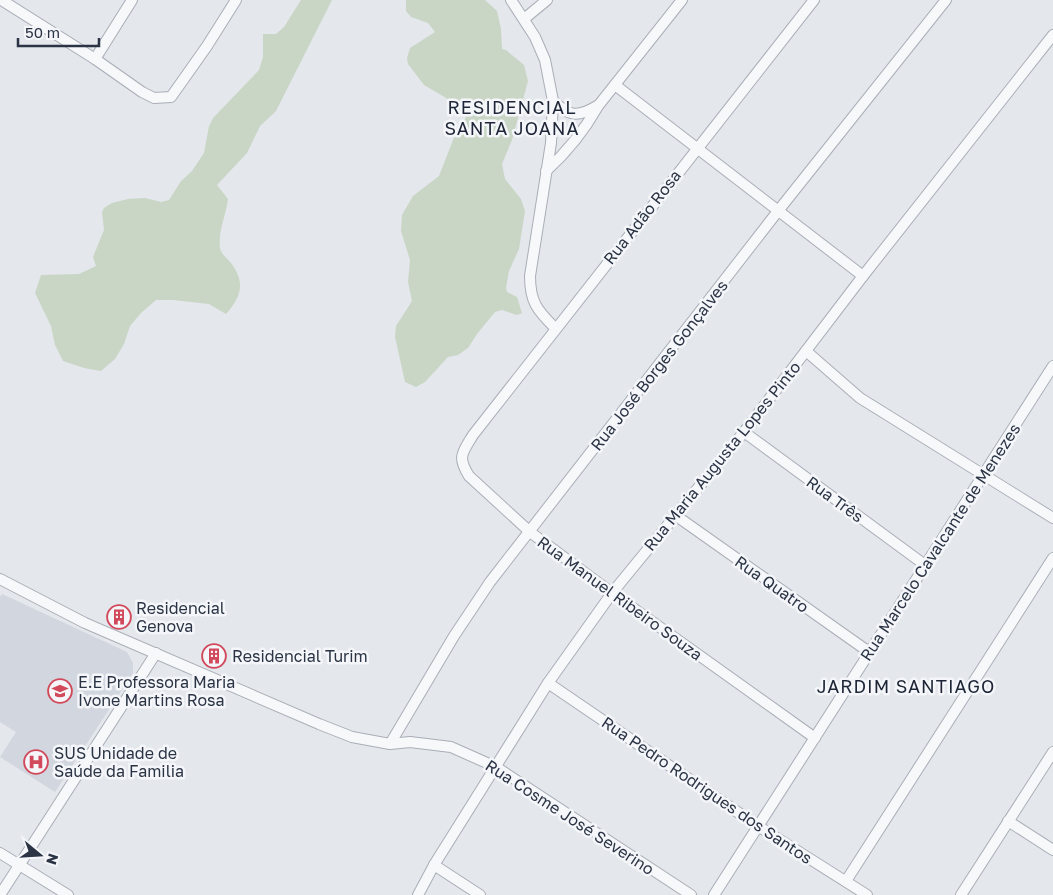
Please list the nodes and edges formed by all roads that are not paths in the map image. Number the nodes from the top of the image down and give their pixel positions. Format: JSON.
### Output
{"nodes":[{"id":1,"x":132,"y":0,"type":"edge"},
{"id":2,"x":236,"y":0,"type":"edge"},
{"id":3,"x":511,"y":0,"type":"edge"},
{"id":4,"x":547,"y":0,"type":"edge"},
{"id":5,"x":682,"y":0,"type":"edge"},
{"id":6,"x":814,"y":0,"type":"edge"},
{"id":7,"x":946,"y":0,"type":"edge"},
{"id":8,"x":3,"y":3,"type":"edge"},
{"id":9,"x":524,"y":19,"type":"junction"},
{"id":10,"x":1053,"y":35,"type":"edge"},
{"id":11,"x":95,"y":59,"type":"junction"},
{"id":12,"x":615,"y":85,"type":"junction"},
{"id":13,"x":553,"y":101,"type":"junction"},
{"id":14,"x":598,"y":106,"type":"junction"},
{"id":15,"x":696,"y":149,"type":"junction"},
{"id":16,"x":546,"y":171,"type":"junction"},
{"id":17,"x":778,"y":211,"type":"junction"},
{"id":18,"x":863,"y":276,"type":"junction"},
{"id":19,"x":555,"y":328,"type":"junction"},
{"id":20,"x":806,"y":352,"type":"junction"},
{"id":21,"x":1053,"y":366,"type":"edge"},
{"id":22,"x":744,"y":432,"type":"junction"},
{"id":23,"x":473,"y":435,"type":"joint"},
{"id":24,"x":984,"y":475,"type":"junction"},
{"id":25,"x":675,"y":515,"type":"junction"},
{"id":26,"x":1053,"y":518,"type":"edge"},
{"id":27,"x":530,"y":532,"type":"junction"},
{"id":28,"x":1053,"y":558,"type":"edge"},
{"id":29,"x":925,"y":566,"type":"junction"},
{"id":30,"x":0,"y":579,"type":"edge"},
{"id":31,"x":612,"y":593,"type":"junction"},
{"id":32,"x":869,"y":652,"type":"junction"},
{"id":33,"x":156,"y":654,"type":"junction"},
{"id":34,"x":548,"y":684,"type":"junction"},
{"id":35,"x":815,"y":738,"type":"junction"},
{"id":36,"x":390,"y":744,"type":"junction"},
{"id":37,"x":1053,"y":752,"type":"edge"},
{"id":38,"x":496,"y":766,"type":"junction"},
{"id":39,"x":1008,"y":821,"type":"junction"},
{"id":40,"x":758,"y":826,"type":"junction"},
{"id":41,"x":1053,"y":850,"type":"edge"},
{"id":42,"x":0,"y":853,"type":"edge"},
{"id":43,"x":19,"y":865,"type":"junction"},
{"id":44,"x":434,"y":865,"type":"junction"},
{"id":45,"x":846,"y":882,"type":"junction"},
{"id":46,"x":0,"y":895,"type":"edge"},
{"id":47,"x":68,"y":895,"type":"edge"},
{"id":48,"x":418,"y":895,"type":"edge"},
{"id":49,"x":480,"y":895,"type":"edge"},
{"id":50,"x":691,"y":895,"type":"edge"},
{"id":51,"x":714,"y":895,"type":"edge"},
{"id":52,"x":867,"y":895,"type":"edge"},
{"id":53,"x":961,"y":895,"type":"edge"}],
"edges":[{"from":1,"to":11,"type":"street"},
{"from":2,"to":11,"type":"street"},
{"from":3,"to":9,"type":"street"},
{"from":4,"to":9,"type":"street"},
{"from":5,"to":12,"type":"street"},
{"from":6,"to":15,"type":"street","name":"Rua Adão Rosa"},
{"from":7,"to":17,"type":"street","name":"Rua José Borges Gonçalves"},
{"from":8,"to":11,"type":"street"},
{"from":9,"to":13,"type":"street"},
{"from":10,"to":18,"type":"street","name":"Rua Maria Augusta Lopes Pinto"},
{"from":12,"to":14,"type":"street"},
{"from":12,"to":15,"type":"street"},
{"from":13,"to":14,"type":"street"},
{"from":13,"to":16,"type":"street"},
{"from":14,"to":16,"type":"street"},
{"from":15,"to":17,"type":"street"},
{"from":15,"to":19,"type":"street","name":"Rua Adão Rosa"},
{"from":16,"to":19,"type":"street"},
{"from":17,"to":18,"type":"street"},
{"from":17,"to":27,"type":"street","name":"Rua José Borges Gonçalves"},
{"from":18,"to":20,"type":"street","name":"Rua Maria Augusta Lopes Pinto"},
{"from":19,"to":23,"type":"street","name":"Rua Adão Rosa"},
{"from":20,"to":22,"type":"street","name":"Rua Maria Augusta Lopes Pinto"},
{"from":20,"to":24,"type":"street"},
{"from":21,"to":24,"type":"street","name":"Rua Marcelo Cavalcante de Menezes"},
{"from":22,"to":25,"type":"street","name":"Rua Maria Augusta Lopes Pinto"},
{"from":22,"to":29,"type":"street","name":"Rua Três"},
{"from":23,"to":27,"type":"street","name":"Rua Manuel Ribeiro Souza"},
{"from":24,"to":26,"type":"street"},
{"from":24,"to":29,"type":"street","name":"Rua Marcelo Cavalcante de Menezes"},
{"from":25,"to":31,"type":"street","name":"Rua Maria Augusta Lopes Pinto"},
{"from":25,"to":32,"type":"street","name":"Rua Quatro"},
{"from":27,"to":31,"type":"street","name":"Rua Manuel Ribeiro Souza"},
{"from":27,"to":36,"type":"street","name":"Rua José Borges Gonçalves"},
{"from":28,"to":45,"type":"street"},
{"from":29,"to":32,"type":"street","name":"Rua Marcelo Cavalcante de Menezes"},
{"from":30,"to":33,"type":"street","name":"Rua Cosme José Severino"},
{"from":31,"to":34,"type":"street","name":"Rua Maria Augusta Lopes Pinto"},
{"from":31,"to":35,"type":"street","name":"Rua Manuel Ribeiro Souza"},
{"from":32,"to":35,"type":"street","name":"Rua Marcelo Cavalcante de Menezes"},
{"from":33,"to":36,"type":"street","name":"Rua Cosme José Severino"},
{"from":33,"to":43,"type":"street"},
{"from":34,"to":38,"type":"street","name":"Rua Maria Augusta Lopes Pinto"},
{"from":34,"to":40,"type":"street","name":"Rua Pedro Rodrigues dos Santos"},
{"from":35,"to":40,"type":"street","name":"Rua Marcelo Cavalcante de Menezes"},
{"from":36,"to":38,"type":"street","name":"Rua Cosme José Severino"},
{"from":37,"to":39,"type":"street"},
{"from":38,"to":44,"type":"street","name":"Rua Maria Augusta Lopes Pinto"},
{"from":38,"to":50,"type":"street","name":"Rua Cosme José Severino"},
{"from":39,"to":41,"type":"street"},
{"from":39,"to":53,"type":"street"},
{"from":40,"to":45,"type":"street","name":"Rua Pedro Rodrigues dos Santos"},
{"from":40,"to":51,"type":"street","name":"Rua Marcelo Cavalcante de Menezes"},
{"from":42,"to":43,"type":"street"},
{"from":43,"to":46,"type":"street"},
{"from":43,"to":47,"type":"street"},
{"from":44,"to":48,"type":"street","name":"Rua Maria Augusta Lopes Pinto"},
{"from":44,"to":49,"type":"street"},
{"from":45,"to":52,"type":"street","name":"Rua Pedro Rodrigues dos Santos"}]}
